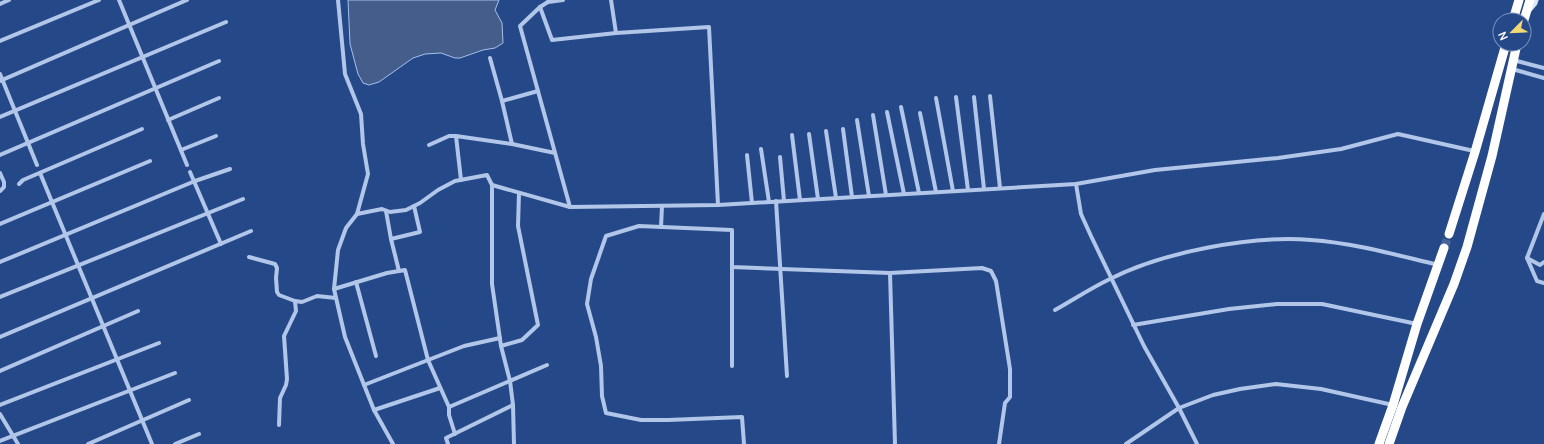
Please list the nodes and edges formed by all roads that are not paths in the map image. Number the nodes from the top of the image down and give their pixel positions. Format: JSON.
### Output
{"nodes":[{"id":1,"x":9,"y":0,"type":"edge"},
{"id":2,"x":99,"y":0,"type":"edge"},
{"id":3,"x":119,"y":0,"type":"edge"},
{"id":4,"x":187,"y":0,"type":"edge"},
{"id":5,"x":338,"y":0,"type":"edge"},
{"id":6,"x":563,"y":0,"type":"edge"},
{"id":7,"x":611,"y":0,"type":"edge"},
{"id":8,"x":1519,"y":0,"type":"edge"},
{"id":9,"x":1530,"y":0,"type":"edge"},
{"id":10,"x":1535,"y":0,"type":"edge"},
{"id":11,"x":549,"y":1,"type":"edge"},
{"id":12,"x":0,"y":4,"type":"edge"},
{"id":13,"x":540,"y":7,"type":"junction"},
{"id":14,"x":1516,"y":12,"type":"edge"},
{"id":15,"x":1526,"y":12,"type":"edge"},
{"id":16,"x":1528,"y":12,"type":"edge"},
{"id":17,"x":226,"y":22,"type":"dead end"},
{"id":18,"x":129,"y":25,"type":"junction"},
{"id":19,"x":616,"y":33,"type":"junction"},
{"id":20,"x":0,"y":41,"type":"edge"},
{"id":21,"x":1504,"y":52,"type":"edge"},
{"id":22,"x":1515,"y":52,"type":"edge"},
{"id":23,"x":142,"y":57,"type":"junction"},
{"id":24,"x":490,"y":58,"type":"dead end"},
{"id":25,"x":220,"y":61,"type":"dead end"},
{"id":26,"x":1512,"y":65,"type":"junction"},
{"id":27,"x":1544,"y":68,"type":"edge"},
{"id":28,"x":0,"y":74,"type":"edge"},
{"id":29,"x":1544,"y":78,"type":"edge"},
{"id":30,"x":1,"y":80,"type":"edge"},
{"id":31,"x":156,"y":89,"type":"junction"},
{"id":32,"x":538,"y":91,"type":"junction"},
{"id":33,"x":990,"y":96,"type":"dead end"},
{"id":34,"x":956,"y":97,"type":"dead end"},
{"id":35,"x":974,"y":97,"type":"dead end"},
{"id":36,"x":219,"y":98,"type":"dead end"},
{"id":37,"x":936,"y":98,"type":"dead end"},
{"id":38,"x":502,"y":101,"type":"junction"},
{"id":39,"x":901,"y":107,"type":"dead end"},
{"id":40,"x":15,"y":111,"type":"junction"},
{"id":41,"x":887,"y":112,"type":"dead end"},
{"id":42,"x":920,"y":113,"type":"dead end"},
{"id":43,"x":873,"y":115,"type":"dead end"},
{"id":44,"x":0,"y":117,"type":"edge"},
{"id":45,"x":168,"y":120,"type":"junction"},
{"id":46,"x":857,"y":120,"type":"dead end"},
{"id":47,"x":142,"y":129,"type":"dead end"},
{"id":48,"x":843,"y":129,"type":"dead end"},
{"id":49,"x":826,"y":131,"type":"dead end"},
{"id":50,"x":792,"y":134,"type":"dead end"},
{"id":51,"x":809,"y":134,"type":"dead end"},
{"id":52,"x":216,"y":136,"type":"dead end"},
{"id":53,"x":456,"y":136,"type":"junction"},
{"id":54,"x":28,"y":142,"type":"junction"},
{"id":55,"x":512,"y":144,"type":"junction"},
{"id":56,"x":429,"y":145,"type":"dead end"},
{"id":57,"x":761,"y":149,"type":"dead end"},
{"id":58,"x":181,"y":150,"type":"junction"},
{"id":59,"x":1476,"y":152,"type":"junction"},
{"id":60,"x":555,"y":153,"type":"junction"},
{"id":61,"x":0,"y":154,"type":"edge"},
{"id":62,"x":747,"y":155,"type":"dead end"},
{"id":63,"x":780,"y":157,"type":"dead end"},
{"id":64,"x":150,"y":161,"type":"dead end"},
{"id":65,"x":37,"y":165,"type":"dead end"},
{"id":66,"x":187,"y":165,"type":"dead end"},
{"id":67,"x":230,"y":169,"type":"dead end"},
{"id":68,"x":190,"y":172,"type":"dead end"},
{"id":69,"x":0,"y":173,"type":"edge"},
{"id":70,"x":40,"y":173,"type":"junction"},
{"id":71,"x":461,"y":180,"type":"junction"},
{"id":72,"x":195,"y":181,"type":"junction"},
{"id":73,"x":19,"y":184,"type":"dead end"},
{"id":74,"x":1076,"y":184,"type":"junction"},
{"id":75,"x":492,"y":185,"type":"junction"},
{"id":76,"x":1000,"y":188,"type":"junction"},
{"id":77,"x":984,"y":189,"type":"junction"},
{"id":78,"x":968,"y":190,"type":"junction"},
{"id":79,"x":0,"y":191,"type":"edge"},
{"id":80,"x":953,"y":191,"type":"junction"},
{"id":81,"x":936,"y":192,"type":"junction"},
{"id":82,"x":519,"y":193,"type":"junction"},
{"id":83,"x":920,"y":193,"type":"junction"},
{"id":84,"x":904,"y":194,"type":"junction"},
{"id":85,"x":886,"y":195,"type":"junction"},
{"id":86,"x":869,"y":196,"type":"junction"},
{"id":87,"x":852,"y":197,"type":"junction"},
{"id":88,"x":836,"y":198,"type":"junction"},
{"id":89,"x":243,"y":199,"type":"dead end"},
{"id":90,"x":818,"y":199,"type":"junction"},
{"id":91,"x":800,"y":200,"type":"junction"},
{"id":92,"x":52,"y":201,"type":"junction"},
{"id":93,"x":784,"y":201,"type":"junction"},
{"id":94,"x":769,"y":202,"type":"junction"},
{"id":95,"x":776,"y":202,"type":"junction"},
{"id":96,"x":752,"y":203,"type":"junction"},
{"id":97,"x":718,"y":205,"type":"junction"},
{"id":98,"x":414,"y":206,"type":"junction"},
{"id":99,"x":662,"y":206,"type":"junction"},
{"id":100,"x":570,"y":207,"type":"junction"},
{"id":101,"x":386,"y":211,"type":"junction"},
{"id":102,"x":208,"y":213,"type":"junction"},
{"id":103,"x":357,"y":214,"type":"junction"},
{"id":104,"x":1544,"y":214,"type":"edge"},
{"id":105,"x":0,"y":224,"type":"edge"},
{"id":106,"x":661,"y":227,"type":"junction"},
{"id":107,"x":251,"y":231,"type":"dead end"},
{"id":108,"x":1449,"y":234,"type":"tunnel mouth"},
{"id":109,"x":66,"y":235,"type":"junction"},
{"id":110,"x":391,"y":239,"type":"junction"},
{"id":111,"x":221,"y":244,"type":"junction"},
{"id":112,"x":1444,"y":248,"type":"tunnel mouth"},
{"id":113,"x":249,"y":257,"type":"dead end"},
{"id":114,"x":1527,"y":258,"type":"junction"},
{"id":115,"x":0,"y":262,"type":"edge"},
{"id":116,"x":1544,"y":262,"type":"edge"},
{"id":117,"x":1439,"y":265,"type":"junction"},
{"id":118,"x":79,"y":266,"type":"junction"},
{"id":119,"x":732,"y":267,"type":"junction"},
{"id":120,"x":779,"y":269,"type":"junction"},
{"id":121,"x":399,"y":271,"type":"junction"},
{"id":122,"x":890,"y":273,"type":"junction"},
{"id":123,"x":1111,"y":278,"type":"junction"},
{"id":124,"x":356,"y":282,"type":"junction"},
{"id":125,"x":1544,"y":283,"type":"edge"},
{"id":126,"x":334,"y":289,"type":"junction"},
{"id":127,"x":0,"y":298,"type":"edge"},
{"id":128,"x":92,"y":298,"type":"junction"},
{"id":129,"x":336,"y":298,"type":"junction"},
{"id":130,"x":295,"y":301,"type":"junction"},
{"id":131,"x":1055,"y":310,"type":"dead end"},
{"id":132,"x":138,"y":311,"type":"dead end"},
{"id":133,"x":1417,"y":324,"type":"junction"},
{"id":134,"x":1133,"y":325,"type":"junction"},
{"id":135,"x":104,"y":326,"type":"junction"},
{"id":136,"x":0,"y":337,"type":"edge"},
{"id":137,"x":500,"y":338,"type":"junction"},
{"id":138,"x":159,"y":343,"type":"dead end"},
{"id":139,"x":501,"y":346,"type":"junction"},
{"id":140,"x":376,"y":356,"type":"dead end"},
{"id":141,"x":117,"y":359,"type":"junction"},
{"id":142,"x":428,"y":360,"type":"junction"},
{"id":143,"x":547,"y":365,"type":"dead end"},
{"id":144,"x":732,"y":366,"type":"dead end"},
{"id":145,"x":0,"y":371,"type":"edge"},
{"id":146,"x":175,"y":373,"type":"dead end"},
{"id":147,"x":787,"y":376,"type":"dead end"},
{"id":148,"x":510,"y":381,"type":"junction"},
{"id":149,"x":364,"y":385,"type":"junction"},
{"id":150,"x":440,"y":388,"type":"junction"},
{"id":151,"x":130,"y":390,"type":"junction"},
{"id":152,"x":189,"y":400,"type":"dead end"},
{"id":153,"x":0,"y":405,"type":"edge"},
{"id":154,"x":513,"y":405,"type":"junction"},
{"id":155,"x":1393,"y":405,"type":"junction"},
{"id":156,"x":450,"y":407,"type":"junction"},
{"id":157,"x":1179,"y":408,"type":"junction"},
{"id":158,"x":374,"y":410,"type":"junction"},
{"id":159,"x":0,"y":415,"type":"edge"},
{"id":160,"x":142,"y":421,"type":"junction"},
{"id":161,"x":279,"y":425,"type":"dead end"},
{"id":162,"x":199,"y":434,"type":"dead end"},
{"id":163,"x":455,"y":434,"type":"junction"},
{"id":164,"x":13,"y":436,"type":"junction"},
{"id":165,"x":0,"y":441,"type":"edge"},
{"id":166,"x":18,"y":444,"type":"edge"},
{"id":167,"x":88,"y":444,"type":"edge"},
{"id":168,"x":152,"y":444,"type":"edge"},
{"id":169,"x":175,"y":444,"type":"edge"},
{"id":170,"x":394,"y":444,"type":"edge"},
{"id":171,"x":448,"y":444,"type":"edge"},
{"id":172,"x":514,"y":444,"type":"edge"},
{"id":173,"x":744,"y":444,"type":"edge"},
{"id":174,"x":895,"y":444,"type":"edge"},
{"id":175,"x":999,"y":444,"type":"edge"},
{"id":176,"x":1126,"y":444,"type":"edge"},
{"id":177,"x":1197,"y":444,"type":"edge"},
{"id":178,"x":1379,"y":444,"type":"edge"},
{"id":179,"x":1389,"y":444,"type":"edge"}],
"edges":[{"from":1,"to":12,"type":"street"},
{"from":2,"to":20,"type":"street"},
{"from":3,"to":18,"type":"street"},
{"from":4,"to":18,"type":"street"},
{"from":5,"to":103,"type":"street"},
{"from":6,"to":11,"type":"street"},
{"from":7,"to":19,"type":"street"},
{"from":8,"to":14,"type":"highway"},
{"from":9,"to":15,"type":"highway"},
{"from":10,"to":16,"type":"street"},
{"from":11,"to":13,"type":"street"},
{"from":13,"to":19,"type":"street"},
{"from":13,"to":32,"type":"street"},
{"from":17,"to":23,"type":"street"},
{"from":18,"to":23,"type":"street"},
{"from":18,"to":30,"type":"street"},
{"from":19,"to":97,"type":"street"},
{"from":21,"to":59,"type":"highway"},
{"from":22,"to":26,"type":"highway"},
{"from":23,"to":31,"type":"street"},
{"from":23,"to":40,"type":"street"},
{"from":24,"to":38,"type":"street"},
{"from":25,"to":31,"type":"street"},
{"from":26,"to":27,"type":"street"},
{"from":26,"to":29,"type":"street"},
{"from":26,"to":179,"type":"highway"},
{"from":28,"to":30,"type":"street"},
{"from":30,"to":40,"type":"street"},
{"from":31,"to":45,"type":"street"},
{"from":31,"to":54,"type":"street"},
{"from":32,"to":38,"type":"street"},
{"from":32,"to":60,"type":"street"},
{"from":33,"to":76,"type":"street"},
{"from":34,"to":78,"type":"street"},
{"from":35,"to":77,"type":"street"},
{"from":36,"to":45,"type":"street"},
{"from":37,"to":80,"type":"street"},
{"from":38,"to":55,"type":"street"},
{"from":39,"to":83,"type":"street"},
{"from":40,"to":44,"type":"street"},
{"from":40,"to":54,"type":"street"},
{"from":41,"to":84,"type":"street"},
{"from":42,"to":81,"type":"street"},
{"from":43,"to":85,"type":"street"},
{"from":45,"to":58,"type":"street"},
{"from":46,"to":86,"type":"street"},
{"from":47,"to":70,"type":"street"},
{"from":48,"to":87,"type":"street"},
{"from":49,"to":88,"type":"street"},
{"from":50,"to":91,"type":"street"},
{"from":51,"to":90,"type":"street"},
{"from":52,"to":58,"type":"street"},
{"from":53,"to":55,"type":"street"},
{"from":53,"to":56,"type":"street"},
{"from":53,"to":71,"type":"street"},
{"from":54,"to":61,"type":"street"},
{"from":54,"to":65,"type":"street"},
{"from":55,"to":60,"type":"street"},
{"from":57,"to":94,"type":"street"},
{"from":58,"to":66,"type":"street"},
{"from":59,"to":74,"type":"street"},
{"from":59,"to":108,"type":"highway"},
{"from":60,"to":100,"type":"street"},
{"from":62,"to":96,"type":"street"},
{"from":63,"to":93,"type":"street"},
{"from":64,"to":92,"type":"street"},
{"from":67,"to":72,"type":"street"},
{"from":68,"to":72,"type":"street"},
{"from":69,"to":79,"type":"street"},
{"from":70,"to":73,"type":"street"},
{"from":70,"to":92,"type":"street"},
{"from":71,"to":75,"type":"street"},
{"from":71,"to":98,"type":"street"},
{"from":72,"to":102,"type":"street"},
{"from":72,"to":109,"type":"street"},
{"from":74,"to":76,"type":"street"},
{"from":74,"to":123,"type":"street"},
{"from":75,"to":82,"type":"street"},
{"from":75,"to":137,"type":"street"},
{"from":76,"to":77,"type":"street"},
{"from":77,"to":78,"type":"street"},
{"from":78,"to":80,"type":"street"},
{"from":80,"to":81,"type":"street"},
{"from":81,"to":83,"type":"street"},
{"from":82,"to":100,"type":"street"},
{"from":82,"to":139,"type":"street"},
{"from":83,"to":84,"type":"street"},
{"from":84,"to":85,"type":"street"},
{"from":85,"to":86,"type":"street"},
{"from":86,"to":87,"type":"street"},
{"from":87,"to":88,"type":"street"},
{"from":88,"to":90,"type":"street"},
{"from":89,"to":102,"type":"street"},
{"from":90,"to":91,"type":"street"},
{"from":91,"to":93,"type":"street"},
{"from":92,"to":105,"type":"street"},
{"from":92,"to":109,"type":"street"},
{"from":93,"to":95,"type":"street"},
{"from":94,"to":95,"type":"street"},
{"from":94,"to":96,"type":"street"},
{"from":95,"to":120,"type":"street"},
{"from":96,"to":97,"type":"street"},
{"from":97,"to":99,"type":"street"},
{"from":98,"to":101,"type":"street"},
{"from":98,"to":110,"type":"street"},
{"from":99,"to":100,"type":"street"},
{"from":99,"to":106,"type":"street"},
{"from":101,"to":103,"type":"street"},
{"from":101,"to":110,"type":"street"},
{"from":102,"to":111,"type":"street"},
{"from":102,"to":118,"type":"street"},
{"from":103,"to":126,"type":"street"},
{"from":104,"to":114,"type":"street"},
{"from":106,"to":119,"type":"street"},
{"from":106,"to":173,"type":"street"},
{"from":107,"to":111,"type":"street"},
{"from":109,"to":115,"type":"street"},
{"from":109,"to":118,"type":"street"},
{"from":110,"to":121,"type":"street"},
{"from":111,"to":128,"type":"street"},
{"from":112,"to":117,"type":"highway"},
{"from":113,"to":130,"type":"street"},
{"from":114,"to":116,"type":"street"},
{"from":114,"to":125,"type":"street"},
{"from":117,"to":123,"type":"street"},
{"from":117,"to":133,"type":"highway"},
{"from":118,"to":127,"type":"street"},
{"from":118,"to":128,"type":"street"},
{"from":119,"to":120,"type":"street"},
{"from":119,"to":144,"type":"street"},
{"from":120,"to":122,"type":"street"},
{"from":120,"to":147,"type":"street"},
{"from":121,"to":124,"type":"street"},
{"from":121,"to":142,"type":"street"},
{"from":122,"to":174,"type":"street"},
{"from":122,"to":175,"type":"street"},
{"from":123,"to":131,"type":"street"},
{"from":123,"to":134,"type":"street"},
{"from":124,"to":126,"type":"street"},
{"from":124,"to":140,"type":"street"},
{"from":126,"to":129,"type":"street"},
{"from":128,"to":135,"type":"street"},
{"from":128,"to":136,"type":"street"},
{"from":129,"to":130,"type":"street"},
{"from":129,"to":149,"type":"street"},
{"from":130,"to":161,"type":"street"},
{"from":132,"to":135,"type":"street"},
{"from":133,"to":134,"type":"street"},
{"from":133,"to":155,"type":"highway"},
{"from":134,"to":157,"type":"street"},
{"from":135,"to":141,"type":"street"},
{"from":135,"to":145,"type":"street"},
{"from":137,"to":139,"type":"street"},
{"from":137,"to":142,"type":"street"},
{"from":138,"to":141,"type":"street"},
{"from":139,"to":148,"type":"street"},
{"from":141,"to":151,"type":"street"},
{"from":141,"to":153,"type":"street"},
{"from":142,"to":149,"type":"street"},
{"from":142,"to":150,"type":"street"},
{"from":143,"to":148,"type":"street"},
{"from":146,"to":151,"type":"street"},
{"from":148,"to":154,"type":"street"},
{"from":148,"to":156,"type":"street"},
{"from":149,"to":158,"type":"street"},
{"from":150,"to":156,"type":"street"},
{"from":150,"to":158,"type":"street"},
{"from":151,"to":160,"type":"street"},
{"from":151,"to":164,"type":"street"},
{"from":152,"to":160,"type":"street"},
{"from":154,"to":163,"type":"street"},
{"from":154,"to":172,"type":"street"},
{"from":155,"to":157,"type":"street"},
{"from":155,"to":178,"type":"highway"},
{"from":156,"to":163,"type":"street"},
{"from":157,"to":176,"type":"street"},
{"from":157,"to":177,"type":"street"},
{"from":158,"to":170,"type":"street"},
{"from":159,"to":164,"type":"street"},
{"from":160,"to":167,"type":"street"},
{"from":160,"to":168,"type":"street"},
{"from":162,"to":169,"type":"street"},
{"from":163,"to":171,"type":"street"},
{"from":164,"to":165,"type":"street"},
{"from":164,"to":166,"type":"street"}]}
